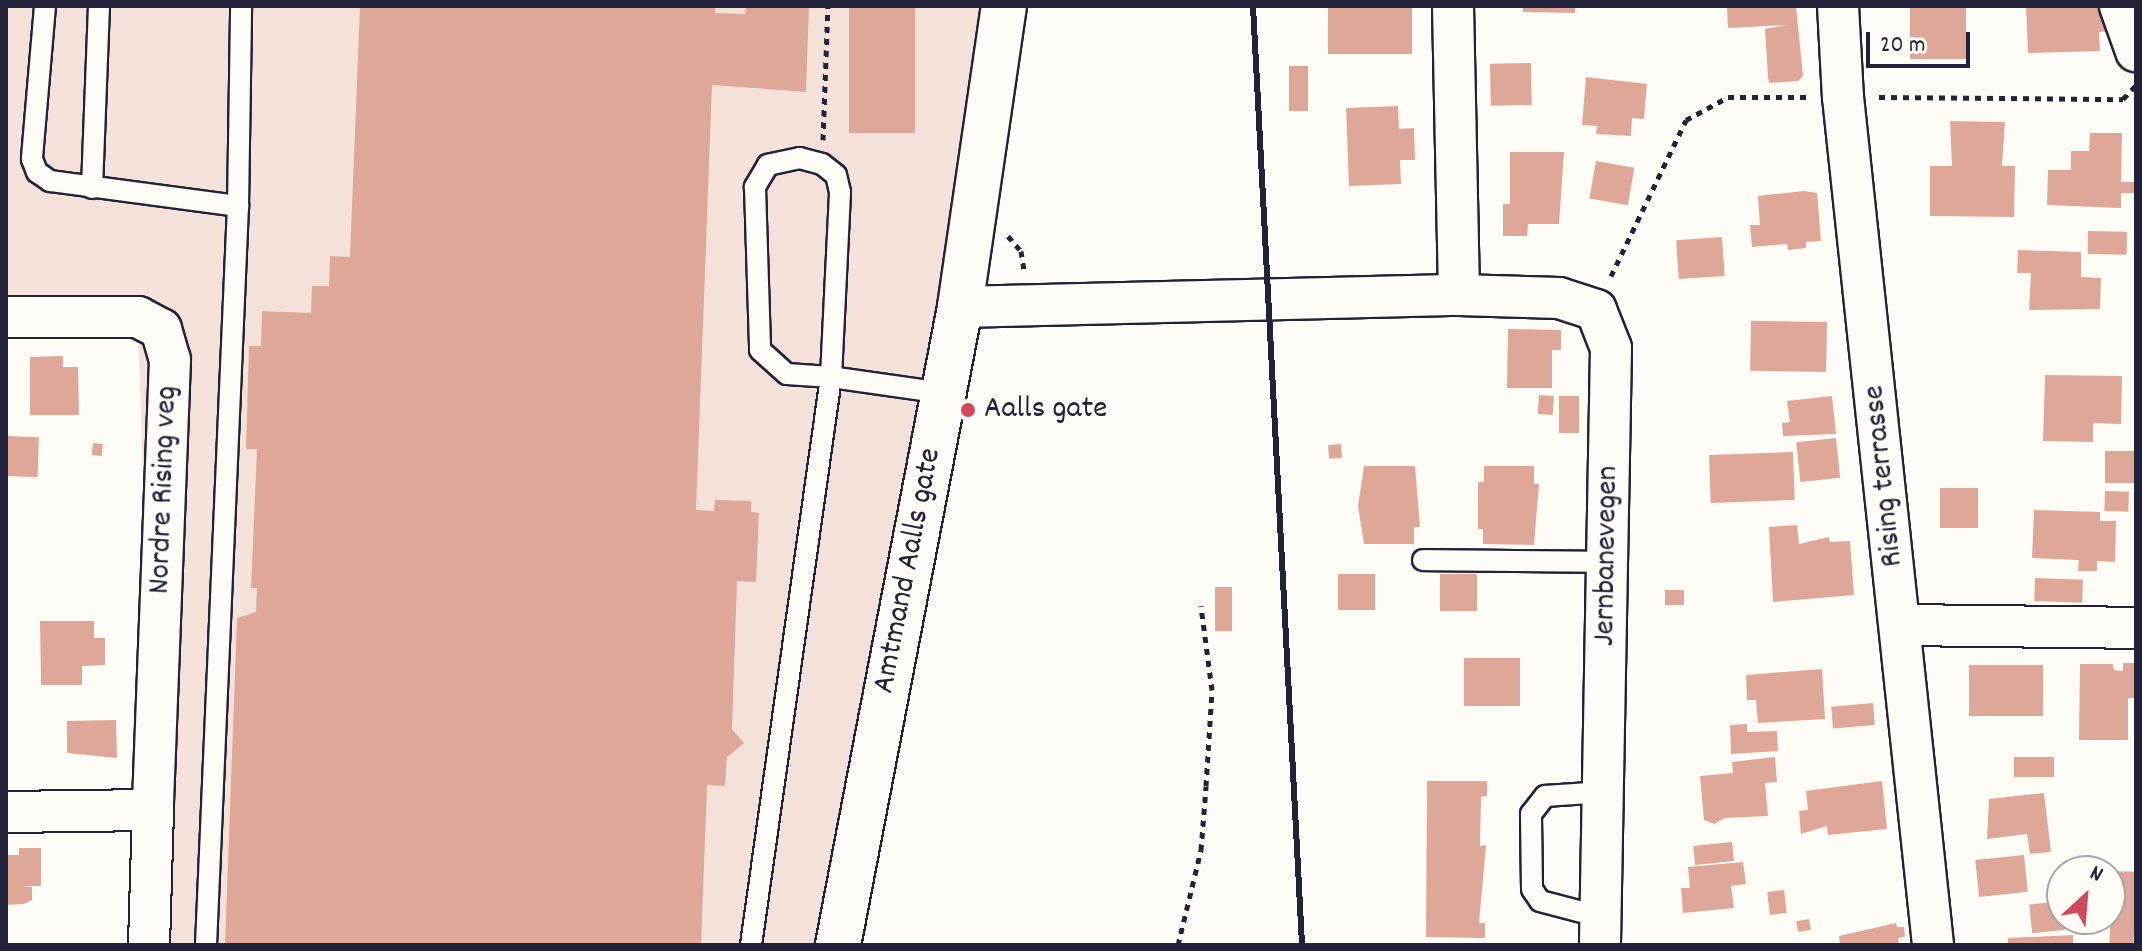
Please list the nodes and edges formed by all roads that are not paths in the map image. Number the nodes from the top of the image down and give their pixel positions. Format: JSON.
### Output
{"nodes":[{"id":1,"x":45,"y":6,"type":"edge"},
{"id":2,"x":99,"y":6,"type":"edge"},
{"id":3,"x":241,"y":6,"type":"edge"},
{"id":4,"x":1004,"y":6,"type":"edge"},
{"id":5,"x":1453,"y":6,"type":"edge"},
{"id":6,"x":1838,"y":6,"type":"edge"},
{"id":7,"x":2120,"y":6,"type":"edge"},
{"id":8,"x":2136,"y":51,"type":"edge"},
{"id":9,"x":92,"y":188,"type":"junction"},
{"id":10,"x":238,"y":206,"type":"junction"},
{"id":11,"x":1459,"y":295,"type":"junction"},
{"id":12,"x":960,"y":307,"type":"junction"},
{"id":13,"x":6,"y":317,"type":"edge"},
{"id":14,"x":831,"y":377,"type":"junction"},
{"id":15,"x":943,"y":393,"type":"junction"},
{"id":16,"x":1423,"y":560,"type":"dead end"},
{"id":17,"x":1608,"y":562,"type":"junction"},
{"id":18,"x":1901,"y":625,"type":"junction"},
{"id":19,"x":2136,"y":628,"type":"edge"},
{"id":20,"x":1604,"y":792,"type":"junction"},
{"id":21,"x":153,"y":810,"type":"junction"},
{"id":22,"x":6,"y":812,"type":"edge"},
{"id":23,"x":1600,"y":931,"type":"edge"},
{"id":24,"x":149,"y":945,"type":"edge"},
{"id":25,"x":206,"y":945,"type":"edge"},
{"id":26,"x":751,"y":945,"type":"edge"},
{"id":27,"x":838,"y":945,"type":"edge"},
{"id":28,"x":1933,"y":945,"type":"edge"}],
"edges":[{"from":1,"to":9,"type":"lane"},
{"from":2,"to":9,"type":"lane"},
{"from":3,"to":10,"type":"lane"},
{"from":4,"to":12,"type":"main road","name":"Amtmand Aalls gate"},
{"from":5,"to":11,"type":"street"},
{"from":6,"to":18,"type":"street","name":"Rising terrasse"},
{"from":7,"to":8,"type":"street"},
{"from":9,"to":10,"type":"lane"},
{"from":10,"to":25,"type":"lane"},
{"from":11,"to":12,"type":"street"},
{"from":11,"to":17,"type":"street","name":"Jernbanevegen"},
{"from":12,"to":15,"type":"main road","name":"Amtmand Aalls gate"},
{"from":13,"to":21,"type":"street","name":"Nordre Rising veg"},
{"from":14,"to":14,"type":"lane"},
{"from":14,"to":15,"type":"lane"},
{"from":14,"to":26,"type":"lane"},
{"from":15,"to":27,"type":"main road","name":"Amtmand Aalls gate"},
{"from":16,"to":17,"type":"lane"},
{"from":17,"to":20,"type":"street","name":"Jernbanevegen"},
{"from":18,"to":19,"type":"street"},
{"from":18,"to":28,"type":"street","name":"Rising terrasse"},
{"from":20,"to":23,"type":"street","name":"Jernbanevegen"},
{"from":20,"to":23,"type":"lane"},
{"from":21,"to":22,"type":"street"},
{"from":21,"to":24,"type":"street","name":"Nordre Rising veg"}]}
